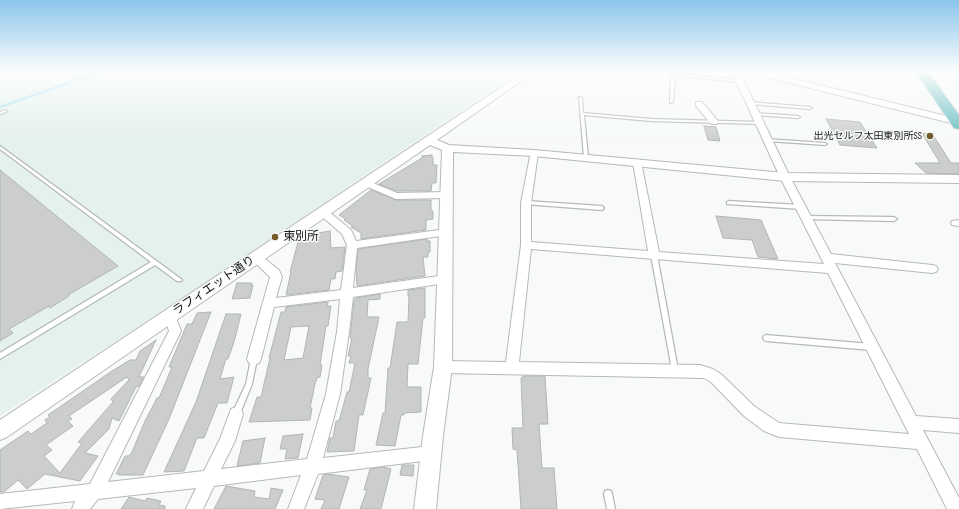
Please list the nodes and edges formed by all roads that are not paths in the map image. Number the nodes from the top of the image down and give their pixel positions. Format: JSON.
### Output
{"nodes":[{"id":1,"x":495,"y":96,"type":"edge"},
{"id":2,"x":671,"y":96,"type":"edge"},
{"id":3,"x":747,"y":96,"type":"edge"},
{"id":4,"x":860,"y":96,"type":"edge"},
{"id":5,"x":940,"y":96,"type":"edge"},
{"id":6,"x":945,"y":96,"type":"edge"},
{"id":7,"x":580,"y":98,"type":"dead end"},
{"id":8,"x":671,"y":102,"type":"dead end"},
{"id":9,"x":699,"y":104,"type":"dead end"},
{"id":10,"x":810,"y":108,"type":"dead end"},
{"id":11,"x":582,"y":114,"type":"junction"},
{"id":12,"x":755,"y":114,"type":"junction"},
{"id":13,"x":798,"y":117,"type":"dead end"},
{"id":14,"x":958,"y":119,"type":"edge"},
{"id":15,"x":714,"y":122,"type":"junction"},
{"id":16,"x":768,"y":140,"type":"junction"},
{"id":17,"x":428,"y":141,"type":"junction"},
{"id":18,"x":825,"y":144,"type":"dead end"},
{"id":19,"x":0,"y":147,"type":"edge"},
{"id":20,"x":448,"y":148,"type":"junction"},
{"id":21,"x":534,"y":153,"type":"junction"},
{"id":22,"x":586,"y":157,"type":"junction"},
{"id":23,"x":637,"y":162,"type":"junction"},
{"id":24,"x":785,"y":177,"type":"junction"},
{"id":25,"x":959,"y":179,"type":"edge"},
{"id":26,"x":366,"y":183,"type":"junction"},
{"id":27,"x":447,"y":195,"type":"junction"},
{"id":28,"x":729,"y":202,"type":"dead end"},
{"id":29,"x":526,"y":203,"type":"junction"},
{"id":30,"x":602,"y":208,"type":"dead end"},
{"id":31,"x":323,"y":212,"type":"junction"},
{"id":32,"x":804,"y":213,"type":"junction"},
{"id":33,"x":894,"y":219,"type":"dead end"},
{"id":34,"x":447,"y":232,"type":"junction"},
{"id":35,"x":352,"y":245,"type":"junction"},
{"id":36,"x":526,"y":245,"type":"junction"},
{"id":37,"x":654,"y":255,"type":"junction"},
{"id":38,"x":256,"y":258,"type":"junction"},
{"id":39,"x":828,"y":258,"type":"junction"},
{"id":40,"x":155,"y":262,"type":"junction"},
{"id":41,"x":834,"y":269,"type":"junction"},
{"id":42,"x":932,"y":269,"type":"dead end"},
{"id":43,"x":446,"y":279,"type":"junction"},
{"id":44,"x":179,"y":280,"type":"dead end"},
{"id":45,"x":346,"y":294,"type":"junction"},
{"id":46,"x":270,"y":303,"type":"junction"},
{"id":47,"x":170,"y":316,"type":"junction"},
{"id":48,"x":766,"y":338,"type":"dead end"},
{"id":49,"x":874,"y":347,"type":"junction"},
{"id":50,"x":0,"y":356,"type":"edge"},
{"id":51,"x":254,"y":359,"type":"joint"},
{"id":52,"x":443,"y":367,"type":"junction"},
{"id":53,"x":512,"y":367,"type":"junction"},
{"id":54,"x":675,"y":370,"type":"junction"},
{"id":55,"x":236,"y":414,"type":"joint"},
{"id":56,"x":911,"y":422,"type":"junction"},
{"id":57,"x":959,"y":426,"type":"edge"},
{"id":58,"x":0,"y":431,"type":"edge"},
{"id":59,"x":921,"y":442,"type":"junction"},
{"id":60,"x":431,"y":453,"type":"junction"},
{"id":61,"x":313,"y":465,"type":"junction"},
{"id":62,"x":209,"y":479,"type":"junction"},
{"id":63,"x":95,"y":490,"type":"junction"},
{"id":64,"x":608,"y":494,"type":"dead end"},
{"id":65,"x":0,"y":502,"type":"edge"},
{"id":66,"x":80,"y":509,"type":"edge"},
{"id":67,"x":194,"y":509,"type":"edge"},
{"id":68,"x":296,"y":509,"type":"edge"},
{"id":69,"x":425,"y":509,"type":"edge"},
{"id":70,"x":611,"y":509,"type":"edge"},
{"id":71,"x":956,"y":509,"type":"edge"}],
"edges":[{"from":1,"to":17,"type":"street","name":"ラフィエット通り"},
{"from":2,"to":8,"type":"lane"},
{"from":3,"to":12,"type":"street"},
{"from":4,"to":14,"type":"street"},
{"from":5,"to":14,"type":"highway"},
{"from":6,"to":14,"type":"highway"},
{"from":7,"to":11,"type":"lane"},
{"from":9,"to":15,"type":"street"},
{"from":10,"to":12,"type":"lane"},
{"from":11,"to":15,"type":"lane"},
{"from":11,"to":22,"type":"lane"},
{"from":12,"to":13,"type":"lane"},
{"from":12,"to":15,"type":"lane"},
{"from":12,"to":16,"type":"street"},
{"from":16,"to":18,"type":"lane"},
{"from":16,"to":24,"type":"street"},
{"from":17,"to":20,"type":"street"},
{"from":17,"to":26,"type":"street","name":"ラフィエット通り"},
{"from":19,"to":40,"type":"lane"},
{"from":20,"to":21,"type":"street"},
{"from":20,"to":27,"type":"street"},
{"from":21,"to":22,"type":"street"},
{"from":21,"to":29,"type":"street"},
{"from":22,"to":23,"type":"street"},
{"from":23,"to":24,"type":"street"},
{"from":23,"to":37,"type":"street"},
{"from":24,"to":25,"type":"street"},
{"from":24,"to":32,"type":"street"},
{"from":26,"to":27,"type":"street"},
{"from":26,"to":31,"type":"street","name":"ラフィエット通り"},
{"from":27,"to":34,"type":"street"},
{"from":28,"to":32,"type":"lane"},
{"from":29,"to":30,"type":"lane"},
{"from":29,"to":36,"type":"street"},
{"from":31,"to":35,"type":"street"},
{"from":31,"to":38,"type":"street","name":"ラフィエット通り"},
{"from":32,"to":33,"type":"lane"},
{"from":32,"to":39,"type":"street"},
{"from":34,"to":35,"type":"street"},
{"from":34,"to":43,"type":"street"},
{"from":35,"to":45,"type":"street"},
{"from":36,"to":37,"type":"street"},
{"from":36,"to":53,"type":"street"},
{"from":37,"to":41,"type":"street"},
{"from":37,"to":54,"type":"lane"},
{"from":38,"to":46,"type":"street"},
{"from":38,"to":47,"type":"street","name":"ラフィエット通り"},
{"from":39,"to":41,"type":"street"},
{"from":39,"to":42,"type":"street"},
{"from":40,"to":44,"type":"lane"},
{"from":40,"to":50,"type":"lane"},
{"from":41,"to":49,"type":"street"},
{"from":43,"to":45,"type":"street"},
{"from":43,"to":52,"type":"street"},
{"from":45,"to":46,"type":"street"},
{"from":45,"to":61,"type":"street"},
{"from":46,"to":51,"type":"street"},
{"from":47,"to":58,"type":"street","name":"ラフィエット通り"},
{"from":47,"to":63,"type":"street"},
{"from":48,"to":49,"type":"lane"},
{"from":49,"to":56,"type":"street"},
{"from":51,"to":55,"type":"lane"},
{"from":52,"to":53,"type":"street"},
{"from":52,"to":60,"type":"street"},
{"from":53,"to":54,"type":"street"},
{"from":54,"to":59,"type":"street"},
{"from":55,"to":62,"type":"street"},
{"from":56,"to":57,"type":"street"},
{"from":56,"to":59,"type":"street"},
{"from":59,"to":71,"type":"street"},
{"from":60,"to":61,"type":"street"},
{"from":60,"to":69,"type":"street"},
{"from":61,"to":62,"type":"street"},
{"from":61,"to":68,"type":"street"},
{"from":62,"to":63,"type":"street"},
{"from":62,"to":67,"type":"street"},
{"from":63,"to":65,"type":"street"},
{"from":63,"to":66,"type":"street"},
{"from":64,"to":70,"type":"lane"}]}
